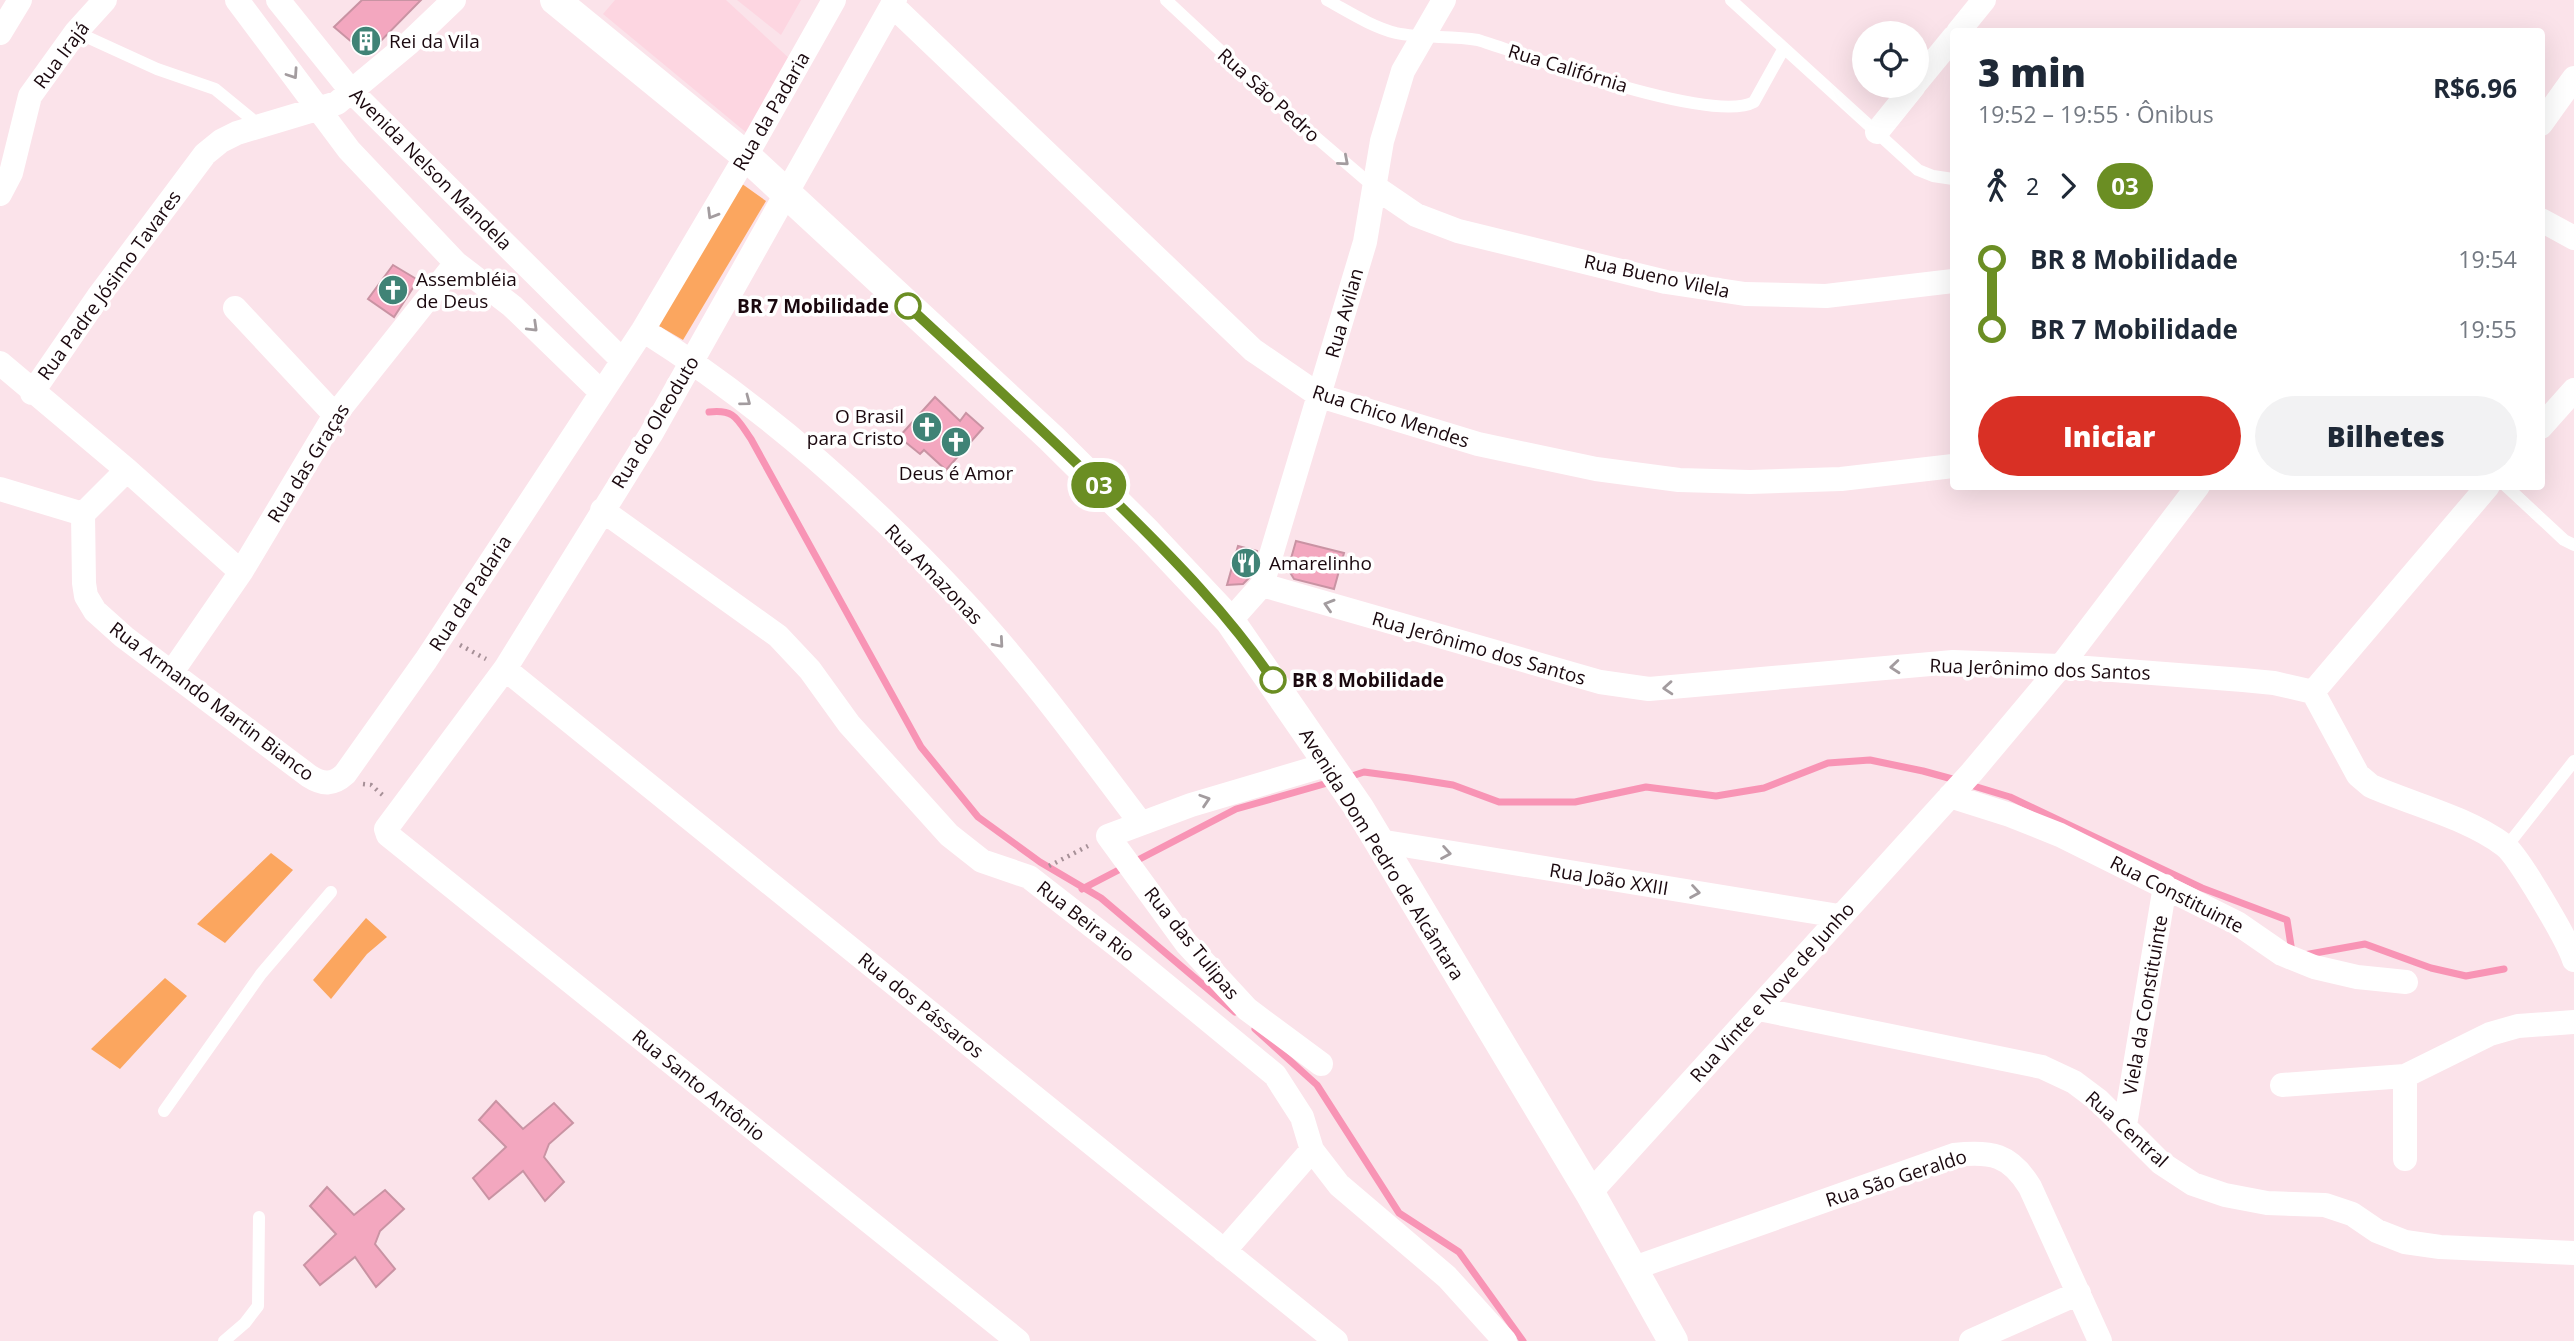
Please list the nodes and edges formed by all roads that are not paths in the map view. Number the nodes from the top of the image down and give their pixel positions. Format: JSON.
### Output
{"nodes":[{"id":1,"x":20,"y":0,"type":"edge"},
{"id":2,"x":105,"y":0,"type":"edge"},
{"id":3,"x":237,"y":0,"type":"edge"},
{"id":4,"x":454,"y":0,"type":"edge"},
{"id":5,"x":555,"y":0,"type":"edge"},
{"id":6,"x":834,"y":0,"type":"edge"},
{"id":7,"x":1166,"y":0,"type":"edge"},
{"id":8,"x":1326,"y":0,"type":"edge"},
{"id":9,"x":1444,"y":0,"type":"edge"},
{"id":10,"x":1731,"y":0,"type":"edge"},
{"id":11,"x":1984,"y":0,"type":"edge"},
{"id":12,"x":894,"y":2,"type":"edge"},
{"id":13,"x":290,"y":5,"type":"edge"},
{"id":14,"x":1961,"y":28,"type":"edge"},
{"id":15,"x":262,"y":30,"type":"junction"},
{"id":16,"x":76,"y":32,"type":"junction"},
{"id":17,"x":0,"y":33,"type":"edge"},
{"id":18,"x":1425,"y":35,"type":"junction"},
{"id":19,"x":1950,"y":42,"type":"edge"},
{"id":20,"x":1784,"y":48,"type":"junction"},
{"id":21,"x":1929,"y":68,"type":"edge"},
{"id":22,"x":2574,"y":78,"type":"edge"},
{"id":23,"x":352,"y":92,"type":"junction"},
{"id":24,"x":1904,"y":98,"type":"edge"},
{"id":25,"x":317,"y":110,"type":"junction"},
{"id":26,"x":2545,"y":118,"type":"edge"},
{"id":27,"x":259,"y":125,"type":"junction"},
{"id":28,"x":1877,"y":132,"type":"junction"},
{"id":29,"x":746,"y":156,"type":"junction"},
{"id":30,"x":1950,"y":179,"type":"edge"},
{"id":31,"x":1375,"y":187,"type":"junction"},
{"id":32,"x":785,"y":193,"type":"junction"},
{"id":33,"x":0,"y":194,"type":"edge"},
{"id":34,"x":2545,"y":222,"type":"edge"},
{"id":35,"x":2574,"y":238,"type":"edge"},
{"id":36,"x":456,"y":263,"type":"junction"},
{"id":37,"x":1950,"y":281,"type":"edge"},
{"id":38,"x":235,"y":308,"type":"dead end"},
{"id":39,"x":643,"y":330,"type":"junction"},
{"id":40,"x":622,"y":360,"type":"junction"},
{"id":41,"x":692,"y":360,"type":"junction"},
{"id":42,"x":0,"y":363,"type":"edge"},
{"id":43,"x":2574,"y":390,"type":"edge"},
{"id":44,"x":600,"y":391,"type":"junction"},
{"id":45,"x":32,"y":393,"type":"junction"},
{"id":46,"x":1320,"y":396,"type":"junction"},
{"id":47,"x":335,"y":415,"type":"junction"},
{"id":48,"x":2545,"y":423,"type":"edge"},
{"id":49,"x":1950,"y":466,"type":"edge"},
{"id":50,"x":127,"y":470,"type":"junction"},
{"id":51,"x":0,"y":489,"type":"edge"},
{"id":52,"x":2196,"y":490,"type":"edge"},
{"id":53,"x":2485,"y":490,"type":"edge"},
{"id":54,"x":2510,"y":490,"type":"edge"},
{"id":55,"x":602,"y":510,"type":"junction"},
{"id":56,"x":83,"y":514,"type":"junction"},
{"id":57,"x":2574,"y":545,"type":"edge"},
{"id":58,"x":241,"y":572,"type":"junction"},
{"id":59,"x":1262,"y":585,"type":"junction"},
{"id":60,"x":1230,"y":621,"type":"junction"},
{"id":61,"x":2061,"y":666,"type":"junction"},
{"id":62,"x":505,"y":669,"type":"junction"},
{"id":63,"x":172,"y":672,"type":"junction"},
{"id":64,"x":2313,"y":692,"type":"junction"},
{"id":65,"x":2574,"y":761,"type":"edge"},
{"id":66,"x":1333,"y":769,"type":"junction"},
{"id":67,"x":327,"y":783,"type":"joint"},
{"id":68,"x":1952,"y":793,"type":"junction"},
{"id":69,"x":1140,"y":822,"type":"junction"},
{"id":70,"x":387,"y":825,"type":"joint"},
{"id":71,"x":1379,"y":841,"type":"junction"},
{"id":72,"x":2507,"y":846,"type":"junction"},
{"id":73,"x":2165,"y":886,"type":"junction"},
{"id":74,"x":331,"y":892,"type":"dead end"},
{"id":75,"x":1839,"y":916,"type":"junction"},
{"id":76,"x":2573,"y":953,"type":"edge"},
{"id":77,"x":2406,"y":982,"type":"dead end"},
{"id":78,"x":1759,"y":1009,"type":"junction"},
{"id":79,"x":2574,"y":1022,"type":"edge"},
{"id":80,"x":1321,"y":1064,"type":"dead end"},
{"id":81,"x":2405,"y":1076,"type":"junction"},
{"id":82,"x":2282,"y":1085,"type":"dead end"},
{"id":83,"x":163,"y":1111,"type":"dead end"},
{"id":84,"x":2125,"y":1125,"type":"junction"},
{"id":85,"x":1312,"y":1150,"type":"junction"},
{"id":86,"x":2405,"y":1159,"type":"dead end"},
{"id":87,"x":1590,"y":1193,"type":"junction"},
{"id":88,"x":259,"y":1217,"type":"dead end"},
{"id":89,"x":1224,"y":1251,"type":"junction"},
{"id":90,"x":2574,"y":1253,"type":"edge"},
{"id":91,"x":1631,"y":1269,"type":"junction"},
{"id":92,"x":2079,"y":1293,"type":"junction"},
{"id":93,"x":224,"y":1341,"type":"edge"},
{"id":94,"x":1018,"y":1341,"type":"edge"},
{"id":95,"x":1336,"y":1341,"type":"edge"},
{"id":96,"x":1505,"y":1341,"type":"edge"},
{"id":97,"x":1673,"y":1341,"type":"edge"},
{"id":98,"x":1971,"y":1341,"type":"edge"},
{"id":99,"x":2099,"y":1341,"type":"edge"}],
"edges":[{"from":1,"to":17,"type":"street"},
{"from":2,"to":16,"type":"street","name":"Rua Irajá"},
{"from":3,"to":15,"type":"street","name":"Avenida Nelson Mandela"},
{"from":4,"to":23,"type":"street","name":"Rua Padre Jósimo Tavares"},
{"from":5,"to":29,"type":"street","name":"Avenida Dom Pedro de Alcântara"},
{"from":6,"to":29,"type":"street","name":"Rua da Padaria"},
{"from":7,"to":31,"type":"lane","name":"Rua São Pedro","one_way":true},
{"from":8,"to":18,"type":"lane","name":"Rua Califórnia"},
{"from":9,"to":18,"type":"street","name":"Rua Avilan"},
{"from":10,"to":20,"type":"lane"},
{"from":11,"to":14,"type":"street"},
{"from":12,"to":32,"type":"street","name":"Rua do Oleoduto"},
{"from":12,"to":46,"type":"street","name":"Rua Chico Mendes"},
{"from":13,"to":15,"type":"street"},
{"from":13,"to":23,"type":"street","name":"Avenida Nelson Mandela"},
{"from":15,"to":25,"type":"street","name":"Avenida Nelson Mandela","one_way":true},
{"from":16,"to":27,"type":"lane"},
{"from":16,"to":33,"type":"street","name":"Rua Irajá"},
{"from":18,"to":20,"type":"lane","name":"Rua Califórnia"},
{"from":18,"to":31,"type":"street","name":"Rua Avilan"},
{"from":19,"to":21,"type":"street"},
{"from":20,"to":28,"type":"lane"},
{"from":22,"to":26,"type":"street"},
{"from":23,"to":25,"type":"street","name":"Rua Padre Jósimo Tavares"},
{"from":23,"to":40,"type":"street","name":"Avenida Nelson Mandela"},
{"from":24,"to":28,"type":"street"},
{"from":25,"to":27,"type":"street","name":"Rua Padre Jósimo Tavares"},
{"from":25,"to":36,"type":"street","name":"Avenida Nelson Mandela"},
{"from":27,"to":45,"type":"street","name":"Rua Padre Jósimo Tavares"},
{"from":28,"to":30,"type":"lane"},
{"from":29,"to":32,"type":"street","name":"Avenida Dom Pedro de Alcântara"},
{"from":29,"to":39,"type":"street","name":"Rua da Padaria","one_way":true},
{"from":31,"to":37,"type":"street","name":"Rua Bueno Vilela"},
{"from":31,"to":46,"type":"street","name":"Rua Avilan"},
{"from":32,"to":41,"type":"street","name":"Rua do Oleoduto"},
{"from":32,"to":60,"type":"street","name":"Avenida Dom Pedro de Alcântara"},
{"from":34,"to":35,"type":"street"},
{"from":36,"to":44,"type":"street","name":"Avenida Nelson Mandela","one_way":true},
{"from":36,"to":47,"type":"street","name":"Rua das Graças"},
{"from":38,"to":47,"type":"street"},
{"from":39,"to":40,"type":"street"},
{"from":39,"to":41,"type":"street","name":"Rua Amazonas"},
{"from":40,"to":44,"type":"street"},
{"from":41,"to":55,"type":"street","name":"Rua do Oleoduto"},
{"from":41,"to":69,"type":"street","name":"Rua Amazonas","one_way":true},
{"from":42,"to":45,"type":"street"},
{"from":43,"to":48,"type":"street"},
{"from":44,"to":67,"type":"street","name":"Rua da Padaria"},
{"from":45,"to":50,"type":"street","name":"Rua Padre Jósimo Tavares"},
{"from":46,"to":49,"type":"street","name":"Rua Chico Mendes"},
{"from":46,"to":59,"type":"street","name":"Rua Avilan"},
{"from":47,"to":58,"type":"street","name":"Rua das Graças"},
{"from":50,"to":56,"type":"street"},
{"from":50,"to":58,"type":"street","name":"Rua Padre Jósimo Tavares"},
{"from":51,"to":56,"type":"street"},
{"from":52,"to":61,"type":"street","name":"Rua Vinte e Nove de Junho"},
{"from":53,"to":64,"type":"street"},
{"from":54,"to":57,"type":"lane"},
{"from":55,"to":62,"type":"street","name":"Rua do Oleoduto"},
{"from":55,"to":85,"type":"street","name":"Rua Beira Rio"},
{"from":56,"to":63,"type":"street","name":"Rua Armando Martin Bianco"},
{"from":58,"to":63,"type":"street","name":"Rua das Graças"},
{"from":59,"to":60,"type":"street","name":"Rua Avilan"},
{"from":61,"to":59,"type":"street","name":"Rua Jerônimo dos Santos","one_way":true},
{"from":60,"to":66,"type":"street","name":"Avenida Dom Pedro de Alcântara"},
{"from":61,"to":64,"type":"street","name":"Rua Jerônimo dos Santos"},
{"from":61,"to":68,"type":"street","name":"Rua Vinte e Nove de Junho"},
{"from":62,"to":70,"type":"street","name":"Rua do Oleoduto"},
{"from":62,"to":89,"type":"street","name":"Rua dos Pássaros"},
{"from":63,"to":67,"type":"street","name":"Rua Armando Martin Bianco"},
{"from":64,"to":72,"type":"street"},
{"from":65,"to":72,"type":"lane"},
{"from":69,"to":66,"type":"street","one_way":true},
{"from":66,"to":71,"type":"street","name":"Avenida Dom Pedro de Alcântara"},
{"from":68,"to":73,"type":"street","name":"Rua Constituinte"},
{"from":68,"to":75,"type":"street","name":"Rua Vinte e Nove de Junho"},
{"from":69,"to":80,"type":"street","name":"Rua das Tulipas"},
{"from":70,"to":94,"type":"street","name":"Rua Santo Antônio"},
{"from":71,"to":75,"type":"street","name":"Rua João XXIII","one_way":true},
{"from":71,"to":87,"type":"street","name":"Avenida Dom Pedro de Alcântara"},
{"from":72,"to":76,"type":"street"},
{"from":73,"to":77,"type":"street","name":"Rua Constituinte"},
{"from":73,"to":84,"type":"street","name":"Viela da Constituinte"},
{"from":74,"to":83,"type":"lane"},
{"from":75,"to":78,"type":"street","name":"Rua Vinte e Nove de Junho"},
{"from":78,"to":84,"type":"street","name":"Rua Central"},
{"from":78,"to":87,"type":"street","name":"Rua Vinte e Nove de Junho"},
{"from":79,"to":81,"type":"street"},
{"from":81,"to":82,"type":"street"},
{"from":81,"to":86,"type":"street"},
{"from":84,"to":90,"type":"street","name":"Rua Central"},
{"from":85,"to":89,"type":"street"},
{"from":85,"to":96,"type":"street","name":"Rua Beira Rio"},
{"from":87,"to":91,"type":"street","name":"Avenida Dom Pedro de Alcântara"},
{"from":88,"to":93,"type":"lane"},
{"from":89,"to":95,"type":"street","name":"Rua dos Pássaros"},
{"from":91,"to":92,"type":"street","name":"Rua São Geraldo"},
{"from":91,"to":97,"type":"street","name":"Avenida Dom Pedro de Alcântara"},
{"from":92,"to":98,"type":"street"},
{"from":92,"to":99,"type":"street","name":"Rua São Geraldo"}]}
